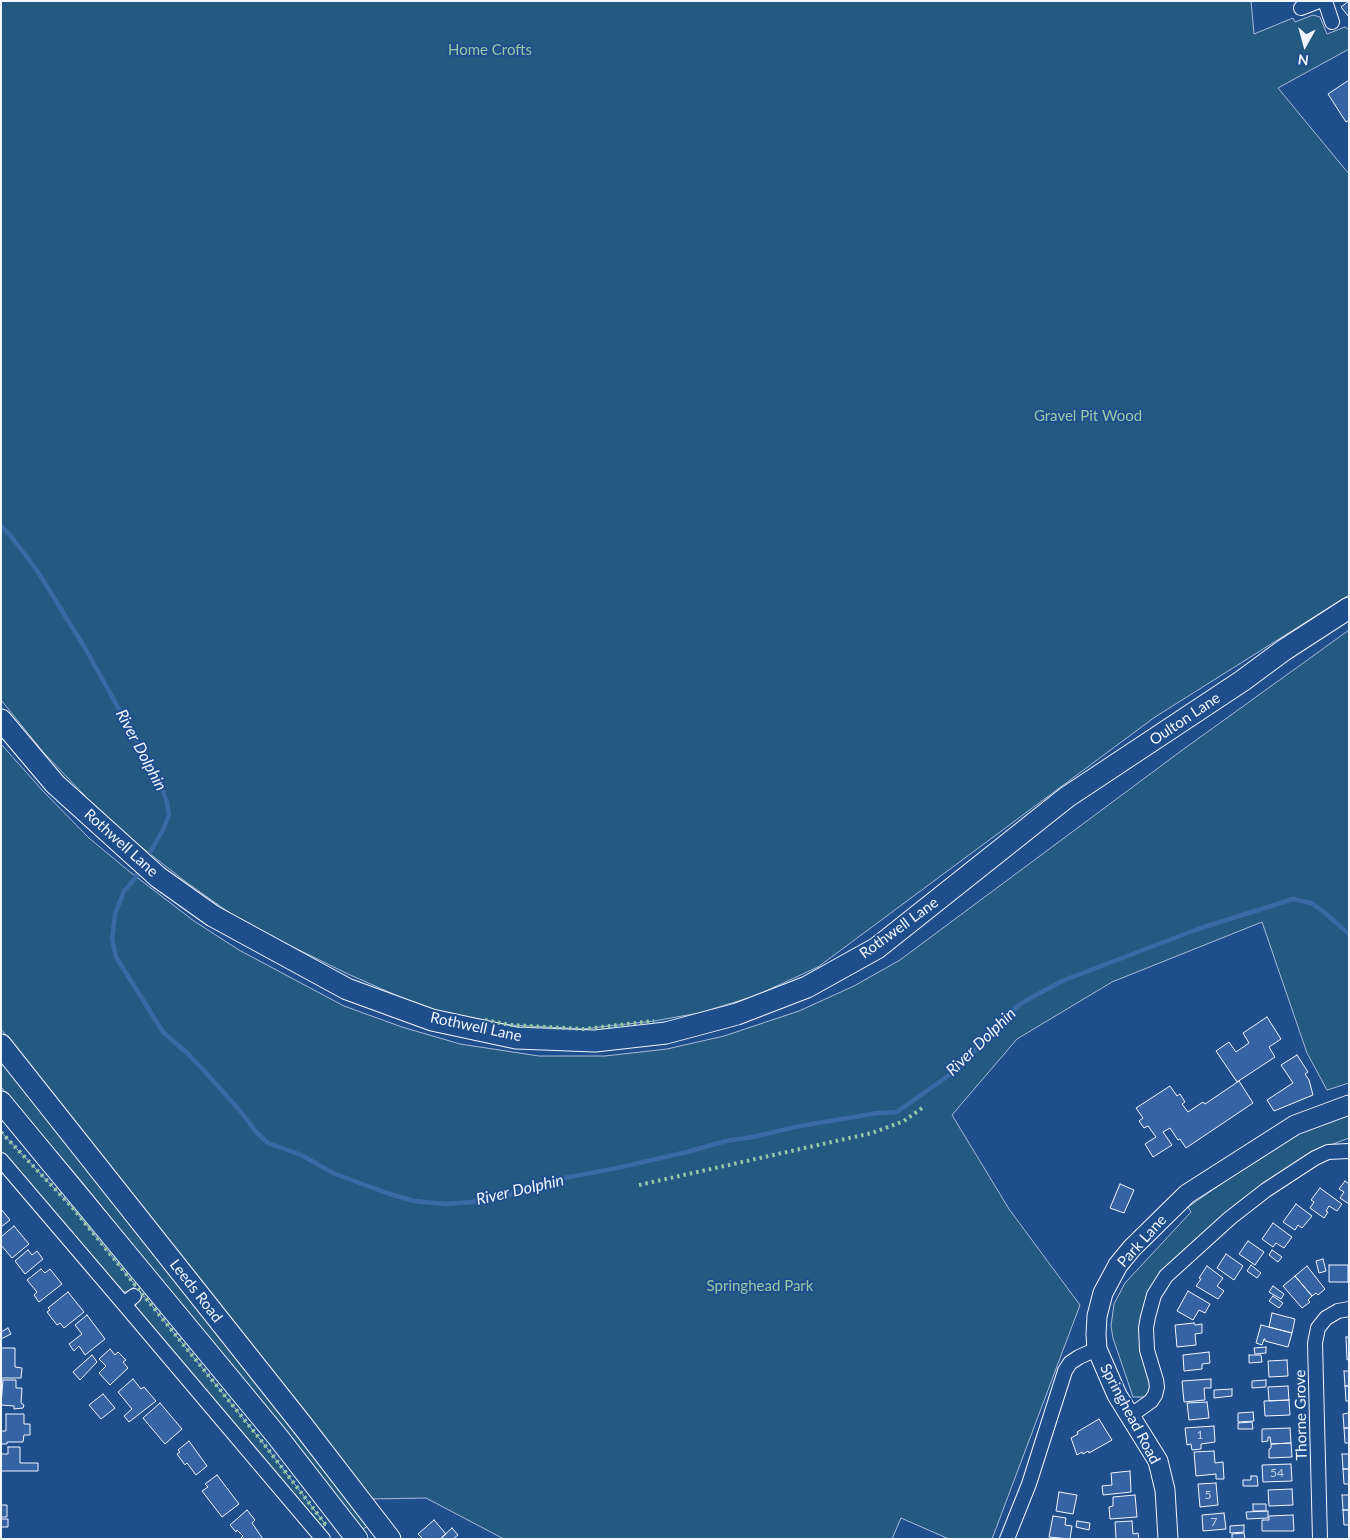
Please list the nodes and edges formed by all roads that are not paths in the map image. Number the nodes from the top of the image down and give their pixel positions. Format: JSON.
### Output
{"nodes":[{"id":1,"x":1319,"y":1,"type":"edge"},
{"id":2,"x":1325,"y":1,"type":"edge"},
{"id":3,"x":1301,"y":8,"type":"dead end"},
{"id":4,"x":1332,"y":22,"type":"dead end"},
{"id":5,"x":1349,"y":608,"type":"edge"},
{"id":6,"x":1,"y":720,"type":"edge"},
{"id":7,"x":1023,"y":832,"type":"joint"},
{"id":8,"x":1,"y":1045,"type":"edge"},
{"id":9,"x":1,"y":1102,"type":"edge"},
{"id":10,"x":1349,"y":1105,"type":"edge"},
{"id":11,"x":1349,"y":1151,"type":"edge"},
{"id":12,"x":1,"y":1160,"type":"edge"},
{"id":13,"x":1349,"y":1309,"type":"edge"},
{"id":14,"x":1098,"y":1349,"type":"junction"},
{"id":15,"x":1130,"y":1416,"type":"junction"},
{"id":16,"x":323,"y":1539,"type":"edge"},
{"id":17,"x":357,"y":1539,"type":"edge"},
{"id":18,"x":390,"y":1539,"type":"edge"},
{"id":19,"x":1007,"y":1539,"type":"edge"},
{"id":20,"x":1168,"y":1539,"type":"edge"},
{"id":21,"x":1320,"y":1539,"type":"edge"}],
"edges":[{"from":1,"to":3,"type":"street"},
{"from":2,"to":4,"type":"street"},
{"from":5,"to":7,"type":"main road","name":"Oulton Lane"},
{"from":6,"to":7,"type":"main road","name":"Rothwell Lane"},
{"from":8,"to":18,"type":"main road","name":"Leeds Road"},
{"from":9,"to":17,"type":"main road","name":"Leeds Road"},
{"from":10,"to":14,"type":"street","name":"Park Lane"},
{"from":11,"to":15,"type":"street"},
{"from":12,"to":16,"type":"street"},
{"from":13,"to":21,"type":"street","name":"Thorne Grove"},
{"from":14,"to":15,"type":"street","name":"Springhead Road"},
{"from":14,"to":19,"type":"street"},
{"from":15,"to":20,"type":"street","name":"Springhead Road"}]}
